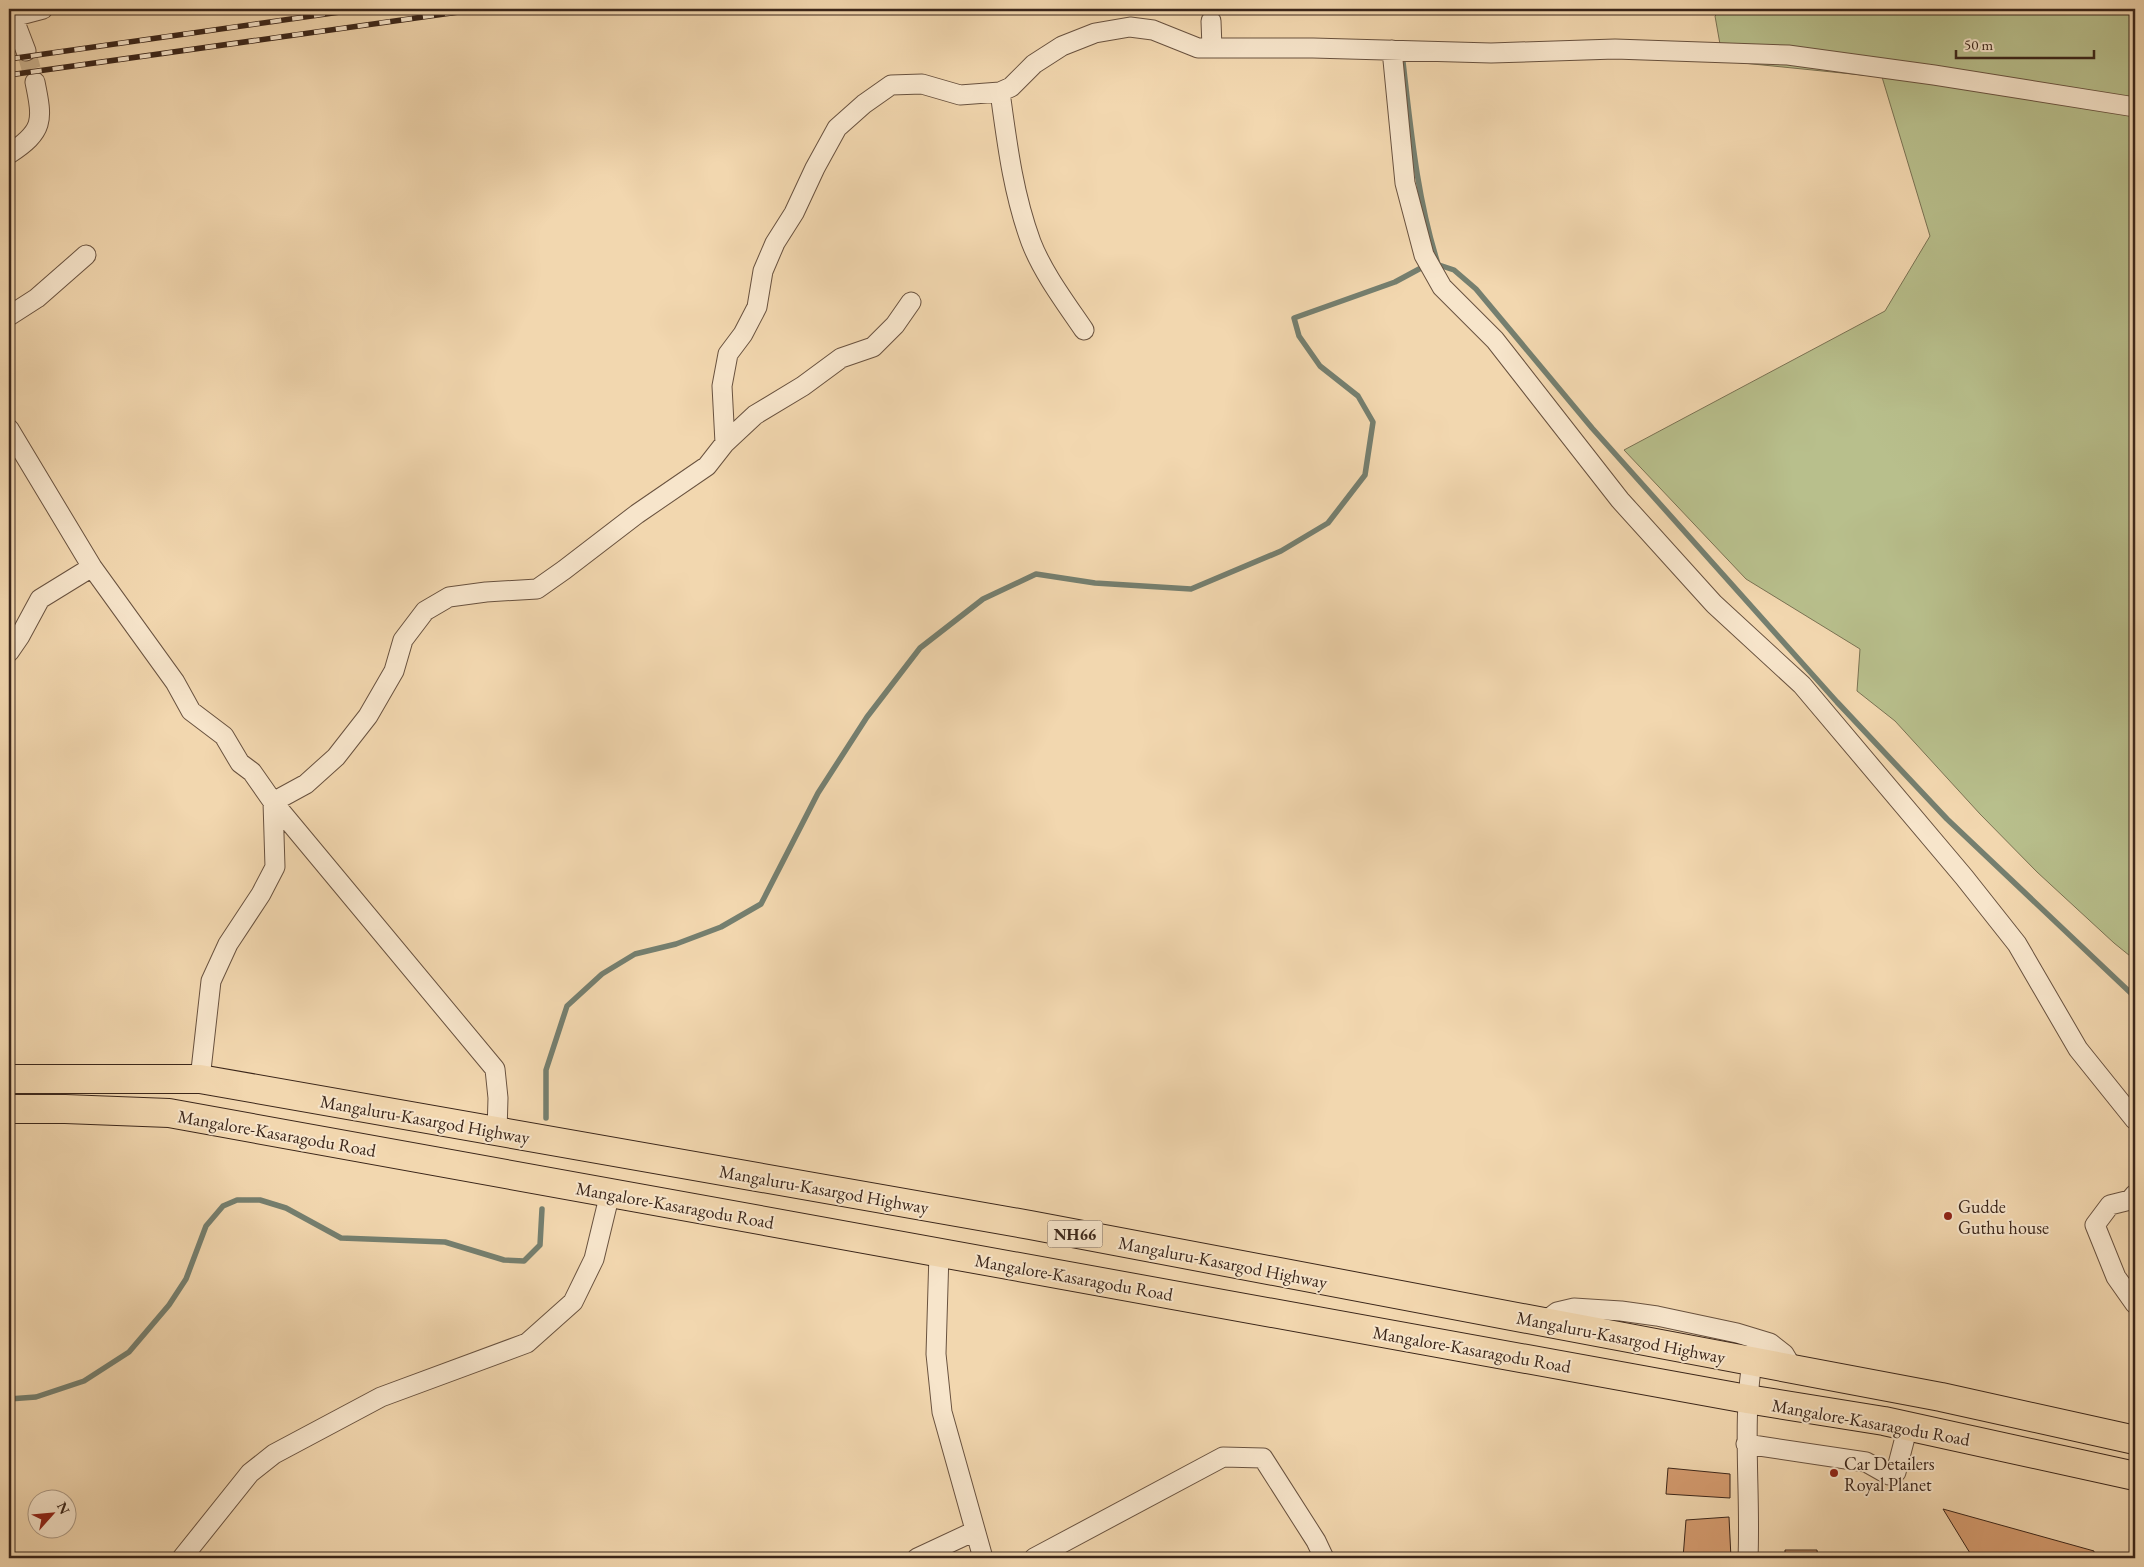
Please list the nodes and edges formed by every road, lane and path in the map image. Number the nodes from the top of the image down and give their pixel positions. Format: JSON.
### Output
{"nodes":[{"id":1,"x":43,"y":9,"type":"edge"},
{"id":2,"x":11,"y":17,"type":"edge"},
{"id":3,"x":1211,"y":21,"type":"dead end"},
{"id":4,"x":1212,"y":48,"type":"junction"},
{"id":5,"x":1392,"y":50,"type":"junction"},
{"id":6,"x":26,"y":51,"type":"tunnel mouth"},
{"id":7,"x":35,"y":82,"type":"tunnel mouth"},
{"id":8,"x":1000,"y":92,"type":"junction"},
{"id":9,"x":2135,"y":107,"type":"edge"},
{"id":10,"x":9,"y":154,"type":"edge"},
{"id":11,"x":86,"y":255,"type":"dead end"},
{"id":12,"x":911,"y":302,"type":"dead end"},
{"id":13,"x":9,"y":316,"type":"edge"},
{"id":14,"x":1084,"y":330,"type":"dead end"},
{"id":15,"x":9,"y":429,"type":"edge"},
{"id":16,"x":725,"y":443,"type":"junction"},
{"id":17,"x":92,"y":567,"type":"junction"},
{"id":18,"x":9,"y":652,"type":"edge"},
{"id":19,"x":274,"y":802,"type":"junction"},
{"id":20,"x":9,"y":1079,"type":"edge"},
{"id":21,"x":200,"y":1079,"type":"junction"},
{"id":22,"x":9,"y":1109,"type":"edge"},
{"id":23,"x":2135,"y":1120,"type":"edge"},
{"id":24,"x":497,"y":1132,"type":"junction"},
{"id":25,"x":610,"y":1193,"type":"junction"},
{"id":26,"x":2135,"y":1194,"type":"edge"},
{"id":27,"x":939,"y":1253,"type":"junction"},
{"id":28,"x":2135,"y":1304,"type":"edge"},
{"id":29,"x":1754,"y":1350,"type":"junction"},
{"id":30,"x":1747,"y":1399,"type":"junction"},
{"id":31,"x":1908,"y":1426,"type":"junction"},
{"id":32,"x":2135,"y":1440,"type":"edge"},
{"id":33,"x":1746,"y":1444,"type":"junction"},
{"id":34,"x":2135,"y":1476,"type":"edge"},
{"id":35,"x":975,"y":1531,"type":"junction"},
{"id":36,"x":182,"y":1558,"type":"edge"},
{"id":37,"x":917,"y":1558,"type":"edge"},
{"id":38,"x":983,"y":1558,"type":"edge"},
{"id":39,"x":1034,"y":1558,"type":"edge"},
{"id":40,"x":1324,"y":1558,"type":"edge"},
{"id":41,"x":1748,"y":1558,"type":"edge"}],
"edges":[{"from":1,"to":2,"type":"street"},
{"from":2,"to":6,"type":"street"},
{"from":3,"to":4,"type":"street"},
{"from":4,"to":5,"type":"street"},
{"from":4,"to":8,"type":"street"},
{"from":5,"to":9,"type":"street"},
{"from":5,"to":23,"type":"street"},
{"from":7,"to":10,"type":"street"},
{"from":8,"to":14,"type":"street"},
{"from":8,"to":16,"type":"street"},
{"from":11,"to":13,"type":"street"},
{"from":12,"to":16,"type":"street"},
{"from":15,"to":17,"type":"street"},
{"from":16,"to":19,"type":"street"},
{"from":17,"to":18,"type":"street"},
{"from":17,"to":19,"type":"street"},
{"from":19,"to":21,"type":"street"},
{"from":19,"to":24,"type":"street"},
{"from":20,"to":21,"type":"highway","name":"Mangaluru-Kasargod Highway","number":"NH66"},
{"from":21,"to":24,"type":"highway","name":"Mangaluru-Kasargod Highway","number":"NH66"},
{"from":22,"to":25,"type":"highway","name":"Mangalore-Kasaragodu Road","number":"NH66"},
{"from":24,"to":29,"type":"highway","name":"Mangaluru-Kasargod Highway","number":"NH66"},
{"from":25,"to":27,"type":"highway","name":"Mangalore-Kasaragodu Road","number":"NH66"},
{"from":25,"to":36,"type":"street"},
{"from":26,"to":28,"type":"street"},
{"from":27,"to":30,"type":"highway","name":"Mangalore-Kasaragodu Road","number":"NH66"},
{"from":27,"to":35,"type":"street"},
{"from":29,"to":30,"type":"street"},
{"from":29,"to":32,"type":"highway","name":"Mangaluru-Kasargod Highway","number":"NH66"},
{"from":30,"to":31,"type":"highway","name":"Mangalore-Kasaragodu Road","number":"NH66"},
{"from":30,"to":33,"type":"street"},
{"from":31,"to":33,"type":"street"},
{"from":31,"to":34,"type":"highway","name":"Mangalore-Kasaragodu Road","number":"NH66"},
{"from":33,"to":41,"type":"street"},
{"from":35,"to":37,"type":"street"},
{"from":35,"to":38,"type":"street"},
{"from":39,"to":40,"type":"street"}]}
